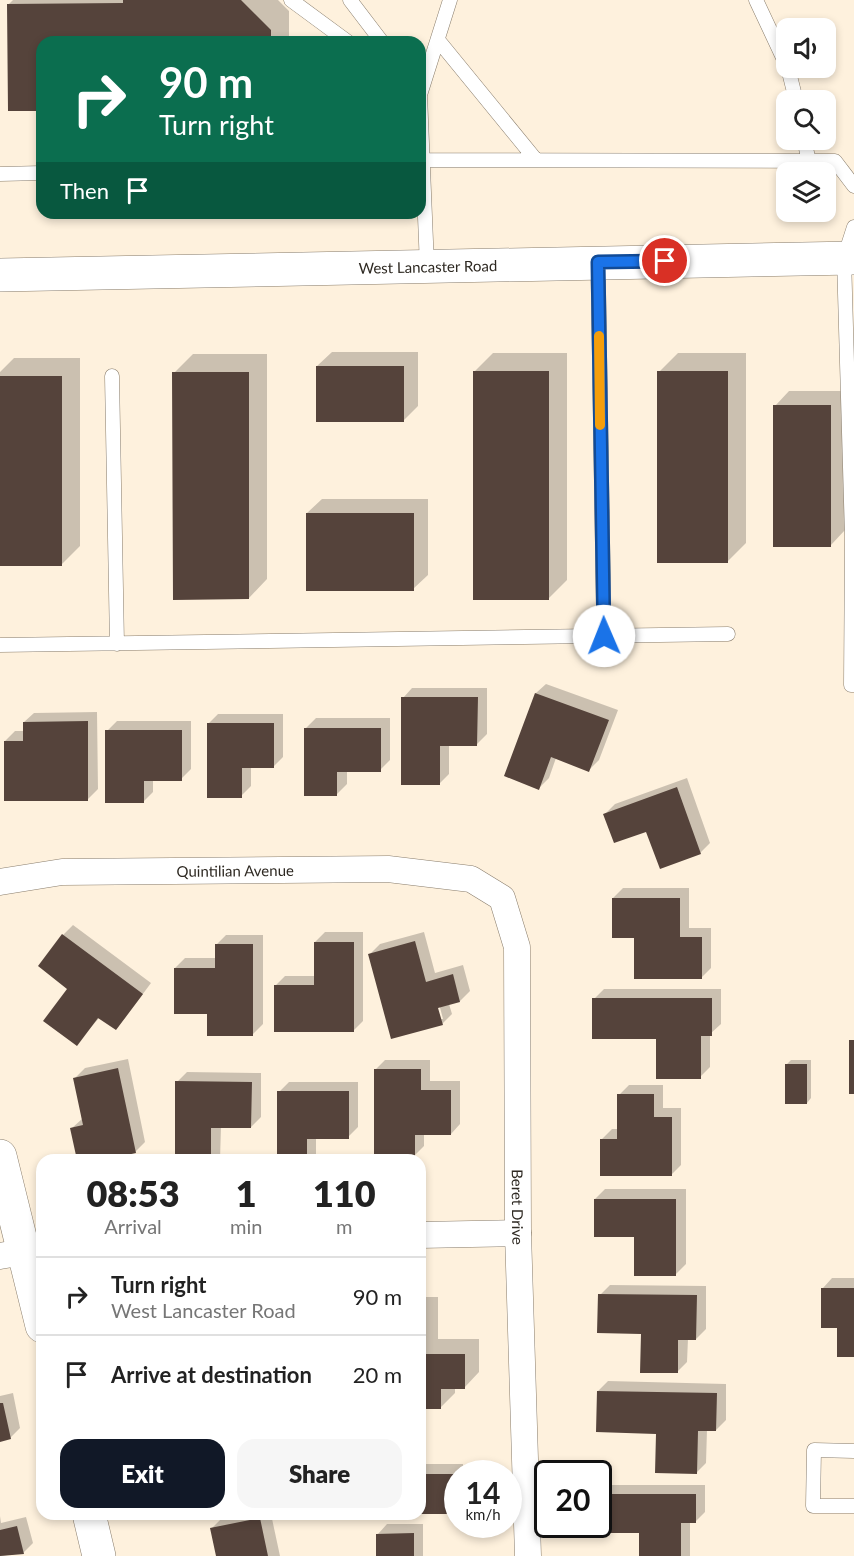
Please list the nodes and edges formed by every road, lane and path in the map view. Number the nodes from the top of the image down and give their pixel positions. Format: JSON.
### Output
{"nodes":[{"id":1,"x":291,"y":0,"type":"edge"},
{"id":2,"x":350,"y":0,"type":"edge"},
{"id":3,"x":450,"y":0,"type":"edge"},
{"id":4,"x":756,"y":0,"type":"edge"},
{"id":5,"x":340,"y":36,"type":"edge"},
{"id":6,"x":377,"y":36,"type":"edge"},
{"id":7,"x":438,"y":40,"type":"junction"},
{"id":8,"x":776,"y":43,"type":"edge"},
{"id":9,"x":426,"y":77,"type":"edge"},
{"id":10,"x":806,"y":150,"type":"edge"},
{"id":11,"x":426,"y":160,"type":"edge"},
{"id":12,"x":536,"y":160,"type":"junction"},
{"id":13,"x":809,"y":161,"type":"junction"},
{"id":14,"x":36,"y":173,"type":"edge"},
{"id":15,"x":0,"y":174,"type":"edge"},
{"id":16,"x":854,"y":186,"type":"edge"},
{"id":17,"x":424,"y":219,"type":"edge"},
{"id":18,"x":854,"y":227,"type":"edge"},
{"id":19,"x":849,"y":258,"type":"edge"},
{"id":20,"x":598,"y":262,"type":"junction"},
{"id":21,"x":427,"y":266,"type":"junction"},
{"id":22,"x":0,"y":275,"type":"edge"},
{"id":23,"x":851,"y":357,"type":"edge"},
{"id":24,"x":112,"y":376,"type":"dead end"},
{"id":25,"x":853,"y":536,"type":"edge"},
{"id":26,"x":728,"y":634,"type":"dead end"},
{"id":27,"x":604,"y":636,"type":"junction"},
{"id":28,"x":117,"y":644,"type":"junction"},
{"id":29,"x":0,"y":645,"type":"edge"},
{"id":30,"x":854,"y":685,"type":"edge"},
{"id":31,"x":471,"y":879,"type":"joint"},
{"id":32,"x":0,"y":882,"type":"edge"},
{"id":33,"x":0,"y":1156,"type":"edge"},
{"id":34,"x":518,"y":1233,"type":"junction"},
{"id":35,"x":426,"y":1235,"type":"edge"},
{"id":36,"x":22,"y":1252,"type":"edge"},
{"id":37,"x":36,"y":1304,"type":"edge"},
{"id":38,"x":854,"y":1451,"type":"edge"},
{"id":39,"x":854,"y":1506,"type":"edge"},
{"id":40,"x":90,"y":1520,"type":"edge"},
{"id":41,"x":99,"y":1556,"type":"edge"},
{"id":42,"x":528,"y":1556,"type":"edge"}],
"edges":[{"from":1,"to":5,"type":"lane"},
{"from":2,"to":6,"type":"lane"},
{"from":3,"to":7,"type":"lane"},
{"from":4,"to":8,"type":"lane"},
{"from":7,"to":9,"type":"lane"},
{"from":7,"to":12,"type":"lane"},
{"from":10,"to":13,"type":"lane"},
{"from":11,"to":12,"type":"lane"},
{"from":12,"to":13,"type":"lane"},
{"from":13,"to":16,"type":"lane"},
{"from":14,"to":15,"type":"lane"},
{"from":17,"to":21,"type":"lane"},
{"from":18,"to":19,"type":"lane"},
{"from":19,"to":20,"type":"street","name":"West Lancaster Road"},
{"from":19,"to":23,"type":"lane"},
{"from":20,"to":21,"type":"street","name":"West Lancaster Road"},
{"from":20,"to":27,"type":"lane"},
{"from":21,"to":22,"type":"street","name":"West Lancaster Road"},
{"from":23,"to":25,"type":"lane"},
{"from":24,"to":28,"type":"lane"},
{"from":25,"to":30,"type":"lane"},
{"from":26,"to":27,"type":"lane"},
{"from":27,"to":28,"type":"lane"},
{"from":28,"to":29,"type":"lane"},
{"from":31,"to":32,"type":"street","name":"Quintilian Avenue"},
{"from":31,"to":34,"type":"street","name":"Beret Drive"},
{"from":33,"to":36,"type":"street"},
{"from":34,"to":35,"type":"street"},
{"from":34,"to":42,"type":"street","name":"Beret Drive"},
{"from":36,"to":37,"type":"street"},
{"from":38,"to":39,"type":"lane"},
{"from":40,"to":41,"type":"street"}]}
